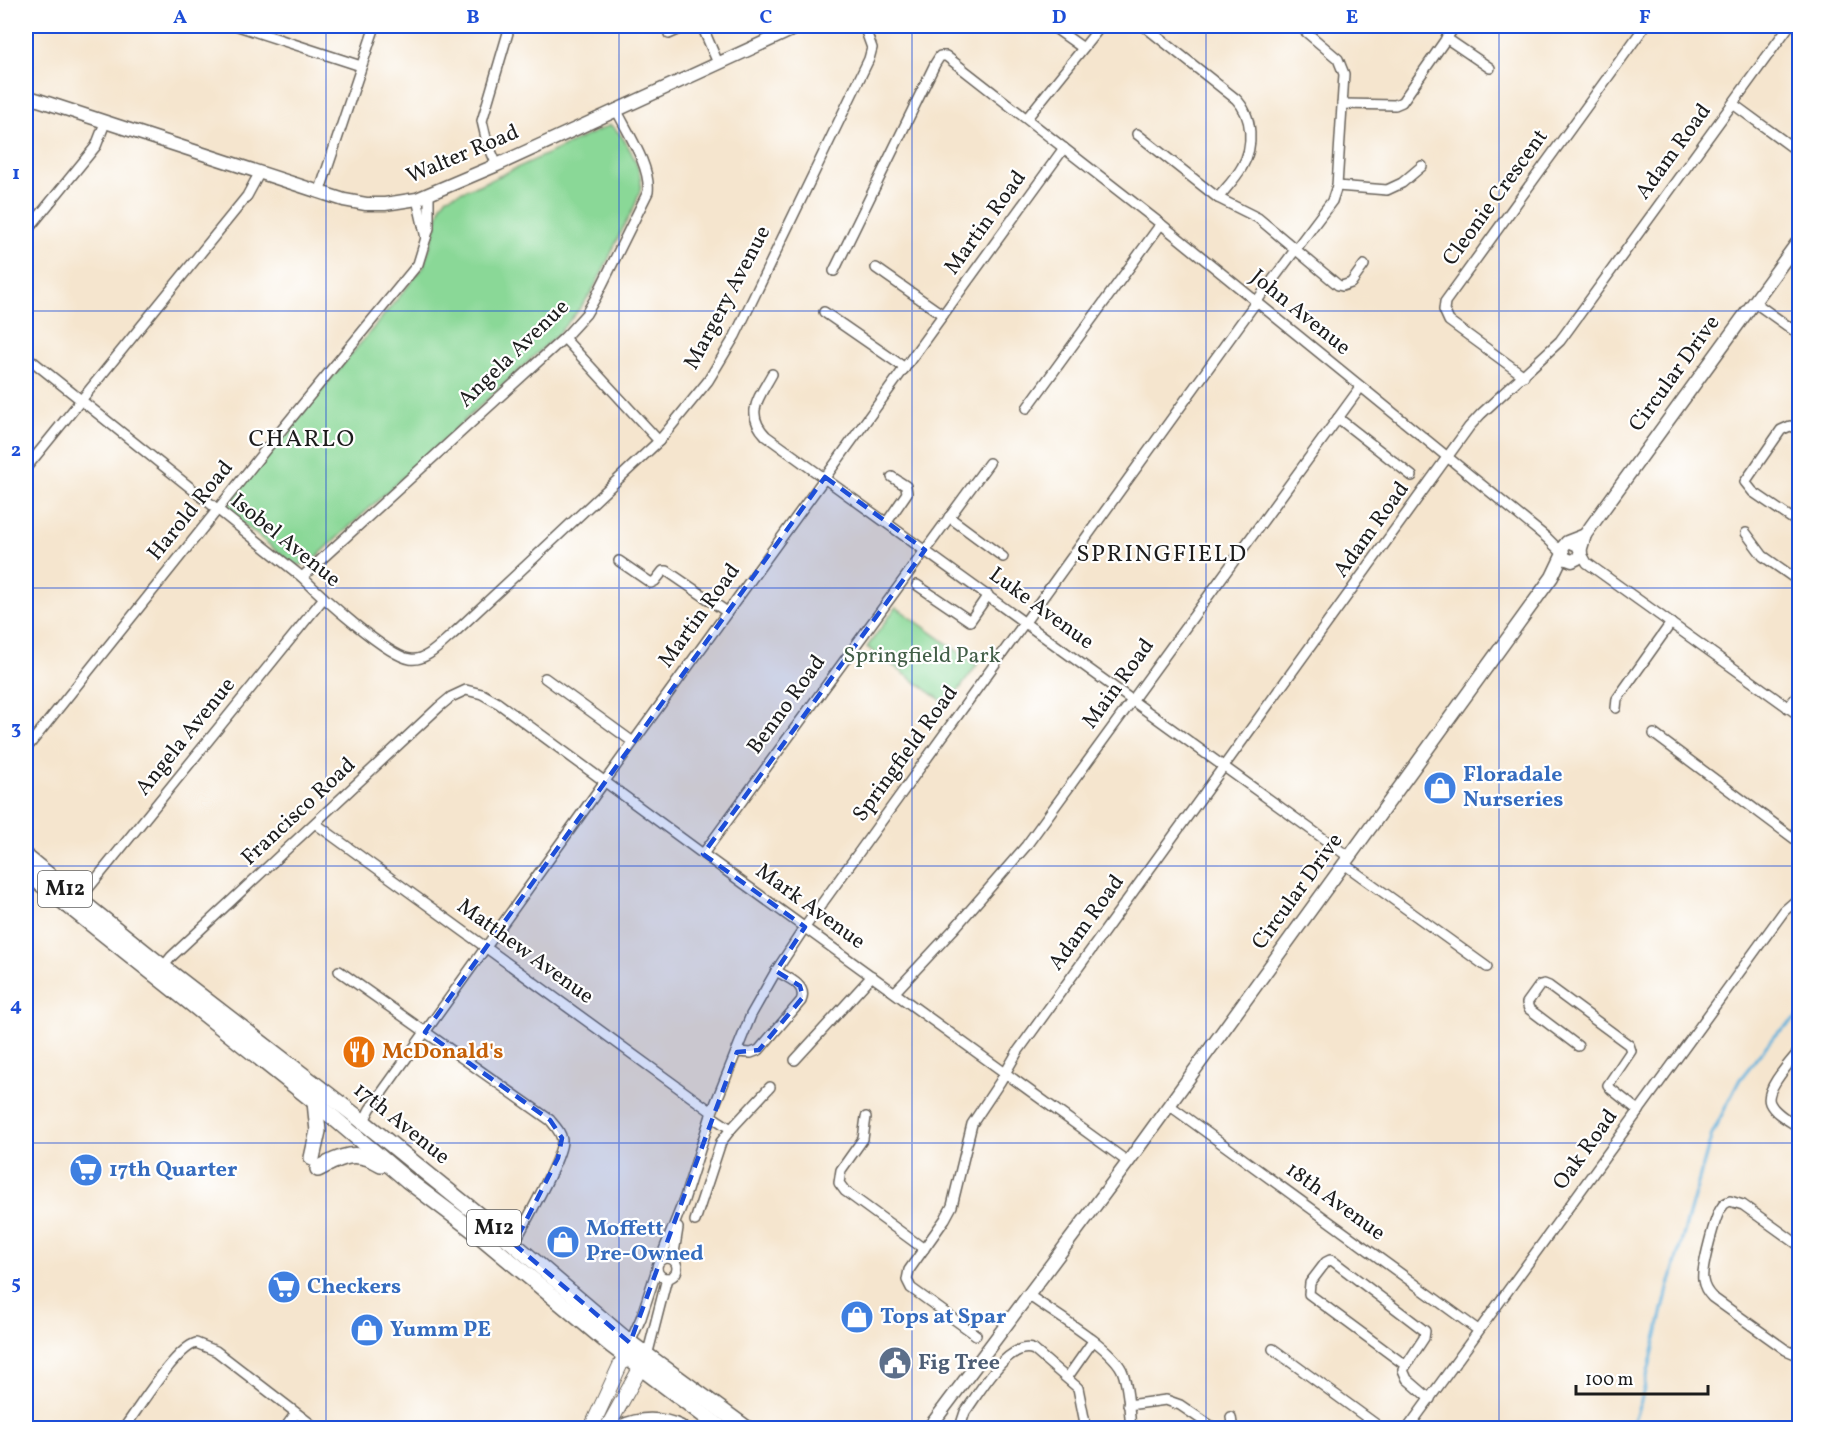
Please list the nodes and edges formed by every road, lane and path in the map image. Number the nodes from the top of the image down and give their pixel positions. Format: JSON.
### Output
{"nodes":[{"id":1,"x":239,"y":26,"type":"edge"},
{"id":2,"x":375,"y":26,"type":"edge"},
{"id":3,"x":510,"y":26,"type":"edge"},
{"id":4,"x":687,"y":26,"type":"edge"},
{"id":5,"x":702,"y":26,"type":"edge"},
{"id":6,"x":800,"y":26,"type":"edge"},
{"id":7,"x":864,"y":26,"type":"edge"},
{"id":8,"x":1052,"y":26,"type":"edge"},
{"id":9,"x":1101,"y":26,"type":"edge"},
{"id":10,"x":1144,"y":26,"type":"edge"},
{"id":11,"x":1299,"y":26,"type":"edge"},
{"id":12,"x":1455,"y":26,"type":"edge"},
{"id":13,"x":1645,"y":26,"type":"edge"},
{"id":14,"x":1790,"y":26,"type":"edge"},
{"id":15,"x":669,"y":34,"type":"dead end"},
{"id":16,"x":1446,"y":38,"type":"junction"},
{"id":17,"x":1083,"y":48,"type":"junction"},
{"id":18,"x":718,"y":63,"type":"junction"},
{"id":19,"x":361,"y":66,"type":"junction"},
{"id":20,"x":1490,"y":69,"type":"dead end"},
{"id":21,"x":26,"y":96,"type":"edge"},
{"id":22,"x":1342,"y":104,"type":"junction"},
{"id":23,"x":1732,"y":104,"type":"junction"},
{"id":24,"x":616,"y":109,"type":"junction"},
{"id":25,"x":1027,"y":118,"type":"junction"},
{"id":26,"x":105,"y":123,"type":"junction"},
{"id":27,"x":1137,"y":134,"type":"dead end"},
{"id":28,"x":1064,"y":148,"type":"junction"},
{"id":29,"x":1800,"y":153,"type":"edge"},
{"id":30,"x":497,"y":165,"type":"junction"},
{"id":31,"x":1422,"y":166,"type":"dead end"},
{"id":32,"x":260,"y":172,"type":"junction"},
{"id":33,"x":1337,"y":186,"type":"junction"},
{"id":34,"x":320,"y":193,"type":"junction"},
{"id":35,"x":423,"y":197,"type":"junction"},
{"id":36,"x":1218,"y":198,"type":"junction"},
{"id":37,"x":1161,"y":224,"type":"junction"},
{"id":38,"x":26,"y":232,"type":"edge"},
{"id":39,"x":1800,"y":239,"type":"edge"},
{"id":40,"x":1296,"y":249,"type":"junction"},
{"id":41,"x":1364,"y":265,"type":"dead end"},
{"id":42,"x":876,"y":268,"type":"dead end"},
{"id":43,"x":834,"y":271,"type":"dead end"},
{"id":44,"x":1256,"y":302,"type":"junction"},
{"id":45,"x":1754,"y":302,"type":"junction"},
{"id":46,"x":824,"y":312,"type":"dead end"},
{"id":47,"x":943,"y":315,"type":"junction"},
{"id":48,"x":1800,"y":335,"type":"edge"},
{"id":49,"x":564,"y":338,"type":"junction"},
{"id":50,"x":26,"y":356,"type":"edge"},
{"id":51,"x":904,"y":368,"type":"junction"},
{"id":52,"x":772,"y":374,"type":"dead end"},
{"id":53,"x":1524,"y":376,"type":"junction"},
{"id":54,"x":1360,"y":388,"type":"junction"},
{"id":55,"x":80,"y":400,"type":"junction"},
{"id":56,"x":1027,"y":408,"type":"dead end"},
{"id":57,"x":1338,"y":418,"type":"junction"},
{"id":58,"x":1800,"y":429,"type":"edge"},
{"id":59,"x":659,"y":441,"type":"junction"},
{"id":60,"x":1448,"y":458,"type":"junction"},
{"id":61,"x":989,"y":463,"type":"dead end"},
{"id":62,"x":26,"y":468,"type":"edge"},
{"id":63,"x":1412,"y":476,"type":"dead end"},
{"id":64,"x":825,"y":477,"type":"junction"},
{"id":65,"x":892,"y":477,"type":"dead end"},
{"id":66,"x":216,"y":510,"type":"junction"},
{"id":67,"x":949,"y":517,"type":"junction"},
{"id":68,"x":887,"y":522,"type":"junction"},
{"id":69,"x":1800,"y":524,"type":"edge"},
{"id":70,"x":1746,"y":533,"type":"dead end"},
{"id":71,"x":926,"y":550,"type":"junction"},
{"id":72,"x":1573,"y":553,"type":"junction"},
{"id":73,"x":1003,"y":557,"type":"dead end"},
{"id":74,"x":619,"y":561,"type":"dead end"},
{"id":75,"x":302,"y":577,"type":"junction"},
{"id":76,"x":1800,"y":582,"type":"edge"},
{"id":77,"x":917,"y":585,"type":"dead end"},
{"id":78,"x":988,"y":595,"type":"junction"},
{"id":79,"x":323,"y":599,"type":"junction"},
{"id":80,"x":727,"y":612,"type":"junction"},
{"id":81,"x":1025,"y":622,"type":"junction"},
{"id":82,"x":1671,"y":624,"type":"junction"},
{"id":83,"x":411,"y":660,"type":"joint"},
{"id":84,"x":545,"y":678,"type":"dead end"},
{"id":85,"x":466,"y":690,"type":"joint"},
{"id":86,"x":1800,"y":692,"type":"edge"},
{"id":87,"x":1133,"y":700,"type":"junction"},
{"id":88,"x":1616,"y":708,"type":"dead end"},
{"id":89,"x":1788,"y":708,"type":"junction"},
{"id":90,"x":1800,"y":716,"type":"edge"},
{"id":91,"x":1654,"y":734,"type":"dead end"},
{"id":92,"x":633,"y":742,"type":"junction"},
{"id":93,"x":26,"y":749,"type":"edge"},
{"id":94,"x":1225,"y":766,"type":"junction"},
{"id":95,"x":605,"y":780,"type":"junction"},
{"id":96,"x":316,"y":824,"type":"junction"},
{"id":97,"x":1800,"y":843,"type":"edge"},
{"id":98,"x":703,"y":854,"type":"junction"},
{"id":99,"x":26,"y":857,"type":"edge"},
{"id":100,"x":1347,"y":860,"type":"junction"},
{"id":101,"x":26,"y":872,"type":"edge"},
{"id":102,"x":1800,"y":897,"type":"edge"},
{"id":103,"x":79,"y":900,"type":"junction"},
{"id":104,"x":805,"y":927,"type":"junction"},
{"id":105,"x":486,"y":948,"type":"junction"},
{"id":106,"x":163,"y":967,"type":"junction"},
{"id":107,"x":1486,"y":967,"type":"dead end"},
{"id":108,"x":339,"y":970,"type":"dead end"},
{"id":109,"x":776,"y":971,"type":"junction"},
{"id":110,"x":872,"y":976,"type":"junction"},
{"id":111,"x":895,"y":992,"type":"junction"},
{"id":112,"x":425,"y":1032,"type":"junction"},
{"id":113,"x":1578,"y":1047,"type":"dead end"},
{"id":114,"x":1800,"y":1050,"type":"edge"},
{"id":115,"x":737,"y":1052,"type":"junction"},
{"id":116,"x":795,"y":1060,"type":"dead end"},
{"id":117,"x":1005,"y":1073,"type":"junction"},
{"id":118,"x":770,"y":1088,"type":"dead end"},
{"id":119,"x":315,"y":1102,"type":"junction"},
{"id":120,"x":1169,"y":1105,"type":"junction"},
{"id":121,"x":1639,"y":1111,"type":"junction"},
{"id":122,"x":711,"y":1114,"type":"junction"},
{"id":123,"x":363,"y":1116,"type":"junction"},
{"id":124,"x":866,"y":1117,"type":"dead end"},
{"id":125,"x":1800,"y":1128,"type":"edge"},
{"id":126,"x":731,"y":1129,"type":"junction"},
{"id":127,"x":348,"y":1131,"type":"junction"},
{"id":128,"x":1128,"y":1162,"type":"junction"},
{"id":129,"x":407,"y":1180,"type":"junction"},
{"id":130,"x":684,"y":1200,"type":"junction"},
{"id":131,"x":695,"y":1221,"type":"dead end"},
{"id":132,"x":1077,"y":1230,"type":"junction"},
{"id":133,"x":514,"y":1244,"type":"junction"},
{"id":134,"x":1800,"y":1246,"type":"edge"},
{"id":135,"x":924,"y":1249,"type":"junction"},
{"id":136,"x":673,"y":1259,"type":"junction"},
{"id":137,"x":659,"y":1264,"type":"junction"},
{"id":138,"x":667,"y":1278,"type":"junction"},
{"id":139,"x":1034,"y":1299,"type":"junction"},
{"id":140,"x":1478,"y":1330,"type":"junction"},
{"id":141,"x":976,"y":1335,"type":"dead end"},
{"id":142,"x":1093,"y":1341,"type":"junction"},
{"id":143,"x":627,"y":1349,"type":"junction"},
{"id":144,"x":1272,"y":1349,"type":"dead end"},
{"id":145,"x":1800,"y":1356,"type":"edge"},
{"id":146,"x":644,"y":1361,"type":"junction"},
{"id":147,"x":1405,"y":1365,"type":"junction"},
{"id":148,"x":1067,"y":1378,"type":"junction"},
{"id":149,"x":1430,"y":1399,"type":"junction"},
{"id":150,"x":1128,"y":1405,"type":"junction"},
{"id":151,"x":296,"y":1413,"type":"junction"},
{"id":152,"x":1232,"y":1417,"type":"dead end"},
{"id":153,"x":124,"y":1428,"type":"edge"},
{"id":154,"x":285,"y":1428,"type":"edge"},
{"id":155,"x":316,"y":1428,"type":"edge"},
{"id":156,"x":591,"y":1428,"type":"edge"},
{"id":157,"x":607,"y":1428,"type":"edge"},
{"id":158,"x":621,"y":1428,"type":"edge"},
{"id":159,"x":680,"y":1428,"type":"edge"},
{"id":160,"x":721,"y":1428,"type":"edge"},
{"id":161,"x":746,"y":1428,"type":"edge"},
{"id":162,"x":929,"y":1428,"type":"edge"},
{"id":163,"x":939,"y":1428,"type":"edge"},
{"id":164,"x":963,"y":1428,"type":"edge"},
{"id":165,"x":1086,"y":1428,"type":"edge"},
{"id":166,"x":1131,"y":1428,"type":"edge"},
{"id":167,"x":1214,"y":1428,"type":"edge"},
{"id":168,"x":1229,"y":1428,"type":"edge"},
{"id":169,"x":1380,"y":1428,"type":"edge"},
{"id":170,"x":1408,"y":1428,"type":"edge"}],
"edges":[{"from":1,"to":19,"type":"street"},
{"from":2,"to":19,"type":"street"},
{"from":3,"to":30,"type":"street"},
{"from":4,"to":15,"type":"street"},
{"from":5,"to":18,"type":"street"},
{"from":6,"to":18,"type":"street","name":"Walter Road"},
{"from":7,"to":59,"type":"street","name":"Margery Avenue"},
{"from":8,"to":17,"type":"street"},
{"from":9,"to":17,"type":"street"},
{"from":10,"to":36,"type":"street"},
{"from":11,"to":22,"type":"street"},
{"from":12,"to":16,"type":"street"},
{"from":13,"to":53,"type":"street","name":"Cleonie Crescent"},
{"from":14,"to":23,"type":"street","name":"Adam Road"},
{"from":16,"to":20,"type":"street"},
{"from":16,"to":22,"type":"street"},
{"from":17,"to":25,"type":"street"},
{"from":18,"to":24,"type":"street","name":"Walter Road"},
{"from":19,"to":34,"type":"street"},
{"from":21,"to":26,"type":"street","name":"Walter Road"},
{"from":22,"to":33,"type":"street"},
{"from":23,"to":29,"type":"street"},
{"from":23,"to":53,"type":"street","name":"Adam Road"},
{"from":24,"to":30,"type":"street","name":"Walter Road"},
{"from":24,"to":49,"type":"street","name":"Angela Avenue"},
{"from":25,"to":28,"type":"street","name":"John Avenue"},
{"from":25,"to":43,"type":"street","name":"John Avenue"},
{"from":26,"to":32,"type":"street","name":"Walter Road"},
{"from":26,"to":38,"type":"street"},
{"from":27,"to":36,"type":"street"},
{"from":28,"to":37,"type":"street","name":"John Avenue"},
{"from":28,"to":47,"type":"street","name":"Martin Road"},
{"from":30,"to":35,"type":"street","name":"Walter Road"},
{"from":31,"to":33,"type":"street"},
{"from":32,"to":34,"type":"street","name":"Walter Road"},
{"from":32,"to":55,"type":"street"},
{"from":33,"to":40,"type":"street","name":"Springfield Road"},
{"from":34,"to":35,"type":"street","name":"Walter Road"},
{"from":35,"to":66,"type":"street","name":"Harold Road"},
{"from":36,"to":40,"type":"street"},
{"from":37,"to":44,"type":"street","name":"John Avenue"},
{"from":37,"to":56,"type":"street"},
{"from":39,"to":45,"type":"street","name":"Circular Drive"},
{"from":40,"to":41,"type":"street"},
{"from":40,"to":44,"type":"street","name":"Springfield Road"},
{"from":42,"to":47,"type":"street"},
{"from":44,"to":54,"type":"street","name":"John Avenue"},
{"from":44,"to":81,"type":"street","name":"Springfield Road"},
{"from":45,"to":48,"type":"street"},
{"from":45,"to":72,"type":"street","name":"Circular Drive"},
{"from":46,"to":51,"type":"street"},
{"from":47,"to":51,"type":"street","name":"Martin Road"},
{"from":49,"to":59,"type":"street"},
{"from":49,"to":75,"type":"street","name":"Angela Avenue"},
{"from":50,"to":55,"type":"street","name":"Isobel Avenue"},
{"from":51,"to":64,"type":"street","name":"Martin Road"},
{"from":52,"to":64,"type":"street","name":"Luke Avenue"},
{"from":53,"to":60,"type":"street","name":"Adam Road"},
{"from":54,"to":57,"type":"street","name":"Main Road"},
{"from":54,"to":60,"type":"street","name":"John Avenue"},
{"from":55,"to":62,"type":"street"},
{"from":55,"to":66,"type":"street","name":"Isobel Avenue"},
{"from":57,"to":63,"type":"street"},
{"from":57,"to":87,"type":"street","name":"Main Road"},
{"from":58,"to":69,"type":"street"},
{"from":59,"to":83,"type":"street","name":"Margery Avenue"},
{"from":60,"to":72,"type":"street","name":"John Avenue"},
{"from":60,"to":94,"type":"street","name":"Adam Road"},
{"from":61,"to":67,"type":"street","name":"Benno Road"},
{"from":64,"to":68,"type":"street","name":"Luke Avenue"},
{"from":64,"to":80,"type":"street","name":"Martin Road"},
{"from":65,"to":68,"type":"street"},
{"from":66,"to":75,"type":"street","name":"Isobel Avenue"},
{"from":66,"to":93,"type":"street","name":"Harold Road"},
{"from":67,"to":71,"type":"street","name":"Benno Road"},
{"from":67,"to":73,"type":"street"},
{"from":68,"to":71,"type":"street","name":"Luke Avenue"},
{"from":70,"to":76,"type":"street"},
{"from":71,"to":78,"type":"street","name":"Luke Avenue"},
{"from":71,"to":98,"type":"street","name":"Benno Road"},
{"from":72,"to":82,"type":"street"},
{"from":72,"to":100,"type":"street","name":"Circular Drive"},
{"from":74,"to":80,"type":"street"},
{"from":75,"to":79,"type":"street","name":"Isobel Avenue"},
{"from":77,"to":78,"type":"street"},
{"from":78,"to":81,"type":"street","name":"Luke Avenue"},
{"from":79,"to":83,"type":"street","name":"Isobel Avenue"},
{"from":79,"to":103,"type":"street","name":"Angela Avenue"},
{"from":80,"to":92,"type":"street","name":"Martin Road"},
{"from":81,"to":87,"type":"street","name":"Luke Avenue"},
{"from":81,"to":104,"type":"street","name":"Springfield Road"},
{"from":82,"to":88,"type":"street"},
{"from":82,"to":89,"type":"street"},
{"from":84,"to":92,"type":"street"},
{"from":85,"to":95,"type":"street","name":"Mark Avenue"},
{"from":85,"to":96,"type":"street","name":"Francisco Road"},
{"from":86,"to":89,"type":"street"},
{"from":87,"to":94,"type":"street","name":"Luke Avenue"},
{"from":87,"to":111,"type":"street","name":"Main Road"},
{"from":89,"to":90,"type":"street"},
{"from":91,"to":97,"type":"street"},
{"from":92,"to":95,"type":"street","name":"Martin Road"},
{"from":94,"to":100,"type":"street","name":"Luke Avenue"},
{"from":94,"to":117,"type":"street","name":"Adam Road"},
{"from":95,"to":98,"type":"street","name":"Mark Avenue"},
{"from":95,"to":105,"type":"street","name":"Martin Road"},
{"from":96,"to":105,"type":"street","name":"Matthew Avenue"},
{"from":96,"to":106,"type":"street","name":"Francisco Road"},
{"from":98,"to":104,"type":"street","name":"Mark Avenue"},
{"from":99,"to":103,"type":"main road","name":"17th Avenue","number":"M12"},
{"from":100,"to":107,"type":"street","name":"Luke Avenue"},
{"from":100,"to":120,"type":"street","name":"Circular Drive"},
{"from":101,"to":119,"type":"main road","number":"M12"},
{"from":102,"to":121,"type":"street","name":"Oak Road"},
{"from":103,"to":106,"type":"main road","name":"17th Avenue","number":"M12"},
{"from":104,"to":109,"type":"street","name":"Springfield Road"},
{"from":104,"to":110,"type":"street","name":"Mark Avenue"},
{"from":105,"to":112,"type":"street","name":"Martin Road"},
{"from":105,"to":122,"type":"street","name":"Matthew Avenue"},
{"from":106,"to":123,"type":"main road","name":"17th Avenue","number":"M12"},
{"from":108,"to":112,"type":"street"},
{"from":109,"to":115,"type":"street","name":"Springfield Road"},
{"from":109,"to":115,"type":"street"},
{"from":110,"to":111,"type":"street","name":"Mark Avenue"},
{"from":110,"to":116,"type":"street"},
{"from":111,"to":117,"type":"street","name":"Mark Avenue"},
{"from":112,"to":123,"type":"street","name":"Martin Road"},
{"from":112,"to":133,"type":"street"},
{"from":113,"to":121,"type":"street"},
{"from":114,"to":125,"type":"street"},
{"from":115,"to":122,"type":"street","name":"Springfield Road"},
{"from":117,"to":128,"type":"street","name":"Mark Avenue"},
{"from":117,"to":135,"type":"street","name":"Adam Road"},
{"from":118,"to":126,"type":"street"},
{"from":119,"to":127,"type":"main road","number":"M12"},
{"from":119,"to":129,"type":"main road"},
{"from":120,"to":128,"type":"street","name":"Circular Drive"},
{"from":120,"to":140,"type":"street","name":"18th Avenue"},
{"from":121,"to":140,"type":"street","name":"Oak Road"},
{"from":122,"to":126,"type":"street","name":"Matthew Avenue"},
{"from":122,"to":130,"type":"street","name":"Springfield Road"},
{"from":123,"to":127,"type":"street","name":"Martin Road"},
{"from":123,"to":133,"type":"main road","name":"17th Avenue","number":"M12"},
{"from":124,"to":135,"type":"street"},
{"from":126,"to":131,"type":"street"},
{"from":127,"to":129,"type":"main road","number":"M12"},
{"from":128,"to":132,"type":"street","name":"Circular Drive"},
{"from":129,"to":143,"type":"main road","number":"M12"},
{"from":130,"to":136,"type":"street","name":"Springfield Road"},
{"from":130,"to":137,"type":"street","name":"Springfield Road"},
{"from":132,"to":139,"type":"street","name":"Circular Drive"},
{"from":132,"to":162,"type":"street","name":"Circular Drive"},
{"from":133,"to":143,"type":"main road","name":"17th Avenue","number":"M12"},
{"from":134,"to":145,"type":"street"},
{"from":135,"to":141,"type":"street","name":"Adam Road"},
{"from":136,"to":137,"type":"street"},
{"from":136,"to":138,"type":"street"},
{"from":137,"to":138,"type":"street"},
{"from":137,"to":143,"type":"street","name":"Springfield Road"},
{"from":138,"to":146,"type":"street"},
{"from":139,"to":142,"type":"street"},
{"from":139,"to":163,"type":"street","name":"Circular Drive"},
{"from":140,"to":149,"type":"street","name":"Oak Road"},
{"from":142,"to":148,"type":"street"},
{"from":142,"to":150,"type":"street"},
{"from":143,"to":146,"type":"main road","name":"17th Avenue","number":"M12"},
{"from":143,"to":156,"type":"main road"},
{"from":144,"to":169,"type":"street"},
{"from":146,"to":157,"type":"main road"},
{"from":146,"to":160,"type":"main road","number":"M12"},
{"from":146,"to":161,"type":"main road","name":"17th Avenue","number":"M12"},
{"from":147,"to":147,"type":"street"},
{"from":147,"to":149,"type":"street"},
{"from":148,"to":164,"type":"street"},
{"from":148,"to":165,"type":"street"},
{"from":149,"to":170,"type":"street","name":"Oak Road"},
{"from":150,"to":166,"type":"street"},
{"from":150,"to":167,"type":"street"},
{"from":151,"to":153,"type":"street"},
{"from":151,"to":154,"type":"street"},
{"from":151,"to":155,"type":"street"},
{"from":152,"to":168,"type":"street"},
{"from":158,"to":159,"type":"main road"}]}
